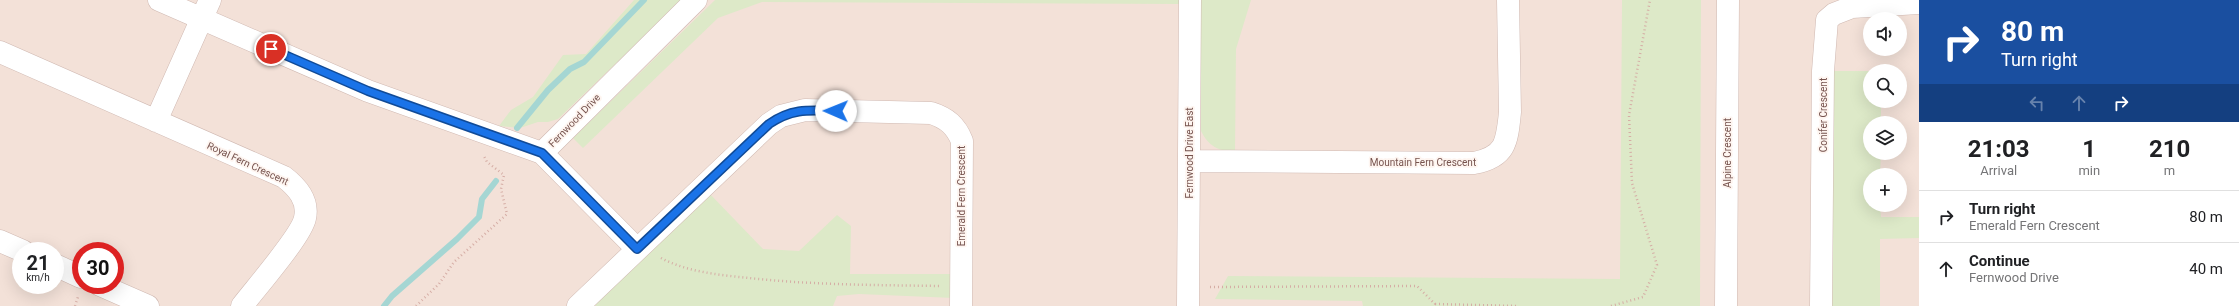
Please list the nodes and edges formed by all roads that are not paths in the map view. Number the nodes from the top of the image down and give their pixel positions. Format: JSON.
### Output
{"nodes":[{"id":1,"x":160,"y":0,"type":"edge"},
{"id":2,"x":696,"y":0,"type":"edge"},
{"id":3,"x":1190,"y":0,"type":"edge"},
{"id":4,"x":1508,"y":0,"type":"edge"},
{"id":5,"x":1728,"y":0,"type":"edge"},
{"id":6,"x":1919,"y":3,"type":"edge"},
{"id":7,"x":205,"y":9,"type":"edge"},
{"id":8,"x":0,"y":52,"type":"edge"},
{"id":9,"x":156,"y":121,"type":"junction"},
{"id":10,"x":542,"y":153,"type":"junction"},
{"id":11,"x":1189,"y":161,"type":"junction"},
{"id":12,"x":0,"y":241,"type":"edge"},
{"id":13,"x":12,"y":246,"type":"edge"},
{"id":14,"x":637,"y":249,"type":"junction"},
{"id":15,"x":121,"y":294,"type":"edge"},
{"id":16,"x":961,"y":296,"type":"edge"},
{"id":17,"x":1188,"y":297,"type":"edge"},
{"id":18,"x":148,"y":306,"type":"edge"},
{"id":19,"x":242,"y":306,"type":"edge"},
{"id":20,"x":578,"y":306,"type":"edge"},
{"id":21,"x":1726,"y":306,"type":"edge"},
{"id":22,"x":1821,"y":306,"type":"edge"}],
"edges":[{"from":1,"to":7,"type":"street","name":"Fernwood Drive"},
{"from":2,"to":10,"type":"street","name":"Fernwood Drive"},
{"from":3,"to":11,"type":"street","name":"Fernwood Drive East"},
{"from":4,"to":11,"type":"street","name":"Mountain Fern Crescent"},
{"from":5,"to":21,"type":"street","name":"Alpine Crescent"},
{"from":6,"to":22,"type":"street","name":"Conifer Crescent"},
{"from":7,"to":9,"type":"street"},
{"from":7,"to":10,"type":"street","name":"Fernwood Drive"},
{"from":8,"to":9,"type":"street","name":"Royal Fern Crescent"},
{"from":9,"to":19,"type":"street","name":"Royal Fern Crescent"},
{"from":10,"to":14,"type":"street"},
{"from":11,"to":17,"type":"street","name":"Fernwood Drive East"},
{"from":12,"to":13,"type":"street"},
{"from":14,"to":16,"type":"street","name":"Emerald Fern Crescent"},
{"from":14,"to":20,"type":"street","name":"Emerald Fern Crescent"},
{"from":15,"to":18,"type":"street"}]}
